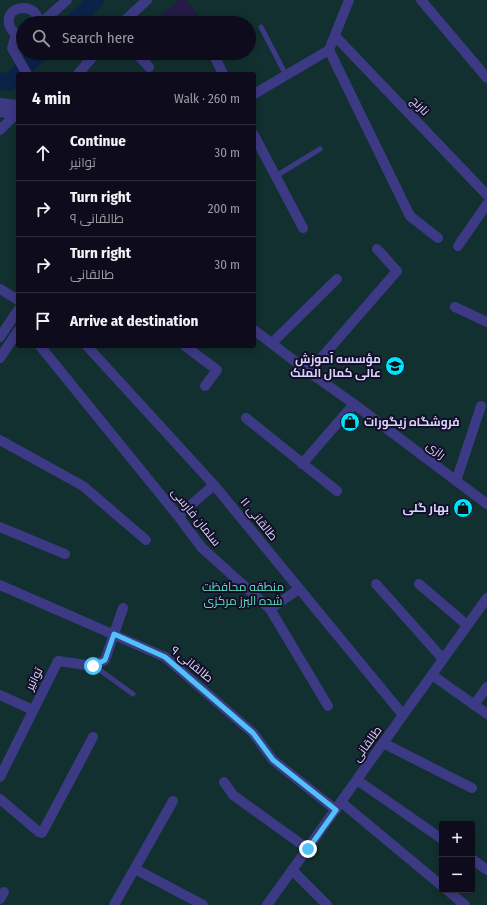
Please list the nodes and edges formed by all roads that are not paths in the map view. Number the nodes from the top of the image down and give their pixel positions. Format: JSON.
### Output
{"nodes":[{"id":1,"x":67,"y":0,"type":"edge"},
{"id":2,"x":147,"y":0,"type":"edge"},
{"id":3,"x":349,"y":0,"type":"edge"},
{"id":4,"x":421,"y":0,"type":"edge"},
{"id":5,"x":24,"y":3,"type":"edge"},
{"id":6,"x":38,"y":16,"type":"edge"},
{"id":7,"x":48,"y":16,"type":"edge"},
{"id":8,"x":130,"y":16,"type":"edge"},
{"id":9,"x":261,"y":27,"type":"dead end"},
{"id":10,"x":16,"y":32,"type":"edge"},
{"id":11,"x":335,"y":36,"type":"junction"},
{"id":12,"x":16,"y":42,"type":"edge"},
{"id":13,"x":329,"y":50,"type":"junction"},
{"id":14,"x":16,"y":54,"type":"edge"},
{"id":15,"x":19,"y":60,"type":"edge"},
{"id":16,"x":90,"y":60,"type":"edge"},
{"id":17,"x":142,"y":60,"type":"edge"},
{"id":18,"x":216,"y":60,"type":"edge"},
{"id":19,"x":148,"y":67,"type":"dead end"},
{"id":20,"x":27,"y":72,"type":"edge"},
{"id":21,"x":80,"y":72,"type":"edge"},
{"id":22,"x":222,"y":72,"type":"edge"},
{"id":23,"x":286,"y":75,"type":"junction"},
{"id":24,"x":487,"y":78,"type":"edge"},
{"id":25,"x":256,"y":93,"type":"edge"},
{"id":26,"x":0,"y":103,"type":"edge"},
{"id":27,"x":16,"y":111,"type":"edge"},
{"id":28,"x":0,"y":112,"type":"edge"},
{"id":29,"x":16,"y":112,"type":"edge"},
{"id":30,"x":16,"y":113,"type":"edge"},
{"id":31,"x":0,"y":130,"type":"edge"},
{"id":32,"x":256,"y":139,"type":"edge"},
{"id":33,"x":320,"y":149,"type":"dead end"},
{"id":34,"x":276,"y":176,"type":"junction"},
{"id":35,"x":487,"y":195,"type":"edge"},
{"id":36,"x":487,"y":204,"type":"edge"},
{"id":37,"x":303,"y":228,"type":"dead end"},
{"id":38,"x":438,"y":238,"type":"dead end"},
{"id":39,"x":458,"y":246,"type":"dead end"},
{"id":40,"x":377,"y":249,"type":"dead end"},
{"id":41,"x":336,"y":279,"type":"dead end"},
{"id":42,"x":0,"y":289,"type":"edge"},
{"id":43,"x":16,"y":299,"type":"edge"},
{"id":44,"x":456,"y":307,"type":"dead end"},
{"id":45,"x":16,"y":313,"type":"edge"},
{"id":46,"x":487,"y":322,"type":"edge"},
{"id":47,"x":256,"y":331,"type":"edge"},
{"id":48,"x":16,"y":334,"type":"edge"},
{"id":49,"x":0,"y":336,"type":"edge"},
{"id":50,"x":272,"y":343,"type":"junction"},
{"id":51,"x":42,"y":348,"type":"edge"},
{"id":52,"x":89,"y":348,"type":"edge"},
{"id":53,"x":188,"y":348,"type":"edge"},
{"id":54,"x":0,"y":358,"type":"edge"},
{"id":55,"x":309,"y":372,"type":"junction"},
{"id":56,"x":205,"y":386,"type":"dead end"},
{"id":57,"x":354,"y":404,"type":"junction"},
{"id":58,"x":481,"y":406,"type":"dead end"},
{"id":59,"x":246,"y":418,"type":"dead end"},
{"id":60,"x":0,"y":440,"type":"edge"},
{"id":61,"x":302,"y":464,"type":"junction"},
{"id":62,"x":456,"y":481,"type":"junction"},
{"id":63,"x":214,"y":484,"type":"junction"},
{"id":64,"x":337,"y":491,"type":"dead end"},
{"id":65,"x":487,"y":502,"type":"edge"},
{"id":66,"x":178,"y":516,"type":"junction"},
{"id":67,"x":0,"y":527,"type":"edge"},
{"id":68,"x":146,"y":540,"type":"dead end"},
{"id":69,"x":65,"y":554,"type":"dead end"},
{"id":70,"x":376,"y":584,"type":"dead end"},
{"id":71,"x":419,"y":584,"type":"dead end"},
{"id":72,"x":0,"y":585,"type":"edge"},
{"id":73,"x":299,"y":588,"type":"junction"},
{"id":74,"x":487,"y":598,"type":"edge"},
{"id":75,"x":123,"y":608,"type":"dead end"},
{"id":76,"x":270,"y":609,"type":"junction"},
{"id":77,"x":467,"y":625,"type":"junction"},
{"id":78,"x":114,"y":634,"type":"junction"},
{"id":79,"x":443,"y":659,"type":"junction"},
{"id":80,"x":93,"y":666,"type":"junction"},
{"id":81,"x":432,"y":675,"type":"junction"},
{"id":82,"x":487,"y":687,"type":"edge"},
{"id":83,"x":0,"y":694,"type":"edge"},
{"id":84,"x":133,"y":694,"type":"dead end"},
{"id":85,"x":474,"y":704,"type":"junction"},
{"id":86,"x":328,"y":706,"type":"dead end"},
{"id":87,"x":33,"y":710,"type":"junction"},
{"id":88,"x":487,"y":714,"type":"edge"},
{"id":89,"x":403,"y":715,"type":"junction"},
{"id":90,"x":93,"y":737,"type":"dead end"},
{"id":91,"x":383,"y":743,"type":"junction"},
{"id":92,"x":0,"y":777,"type":"edge"},
{"id":93,"x":357,"y":780,"type":"junction"},
{"id":94,"x":224,"y":782,"type":"dead end"},
{"id":95,"x":472,"y":788,"type":"dead end"},
{"id":96,"x":0,"y":799,"type":"edge"},
{"id":97,"x":172,"y":801,"type":"dead end"},
{"id":98,"x":338,"y":806,"type":"junction"},
{"id":99,"x":439,"y":837,"type":"edge"},
{"id":100,"x":308,"y":849,"type":"junction"},
{"id":101,"x":475,"y":862,"type":"edge"},
{"id":102,"x":135,"y":869,"type":"junction"},
{"id":103,"x":292,"y":870,"type":"junction"},
{"id":104,"x":487,"y":870,"type":"edge"},
{"id":105,"x":439,"y":884,"type":"edge"},
{"id":106,"x":451,"y":893,"type":"edge"},
{"id":107,"x":114,"y":905,"type":"edge"},
{"id":108,"x":203,"y":905,"type":"edge"},
{"id":109,"x":267,"y":905,"type":"edge"},
{"id":110,"x":327,"y":905,"type":"edge"},
{"id":111,"x":465,"y":905,"type":"edge"}],
"edges":[{"from":1,"to":7,"type":"street"},
{"from":2,"to":8,"type":"street"},
{"from":3,"to":11,"type":"street"},
{"from":4,"to":24,"type":"street"},
{"from":5,"to":6,"type":"street"},
{"from":5,"to":10,"type":"street"},
{"from":9,"to":23,"type":"lane"},
{"from":11,"to":13,"type":"street"},
{"from":11,"to":35,"type":"street","name":"نارنج"},
{"from":12,"to":14,"type":"street"},
{"from":13,"to":23,"type":"street"},
{"from":13,"to":38,"type":"street"},
{"from":15,"to":20,"type":"street"},
{"from":16,"to":21,"type":"street"},
{"from":17,"to":19,"type":"street"},
{"from":18,"to":22,"type":"street"},
{"from":23,"to":25,"type":"street"},
{"from":26,"to":27,"type":"street"},
{"from":28,"to":29,"type":"street"},
{"from":30,"to":31,"type":"street"},
{"from":32,"to":34,"type":"street"},
{"from":33,"to":34,"type":"lane"},
{"from":34,"to":37,"type":"street"},
{"from":36,"to":39,"type":"street"},
{"from":40,"to":55,"type":"street"},
{"from":41,"to":50,"type":"street"},
{"from":42,"to":43,"type":"street"},
{"from":44,"to":46,"type":"street"},
{"from":45,"to":49,"type":"street"},
{"from":47,"to":50,"type":"street","name":"رازی"},
{"from":48,"to":54,"type":"street"},
{"from":50,"to":55,"type":"street","name":"رازی"},
{"from":51,"to":66,"type":"street","name":"سلمان فارسی"},
{"from":52,"to":63,"type":"street","name":"طالقانی ۱۱"},
{"from":53,"to":56,"type":"street"},
{"from":55,"to":57,"type":"street","name":"رازی"},
{"from":57,"to":61,"type":"street"},
{"from":57,"to":62,"type":"street","name":"رازی"},
{"from":58,"to":62,"type":"street"},
{"from":59,"to":61,"type":"street"},
{"from":60,"to":68,"type":"street"},
{"from":61,"to":64,"type":"street"},
{"from":62,"to":65,"type":"street","name":"رازی"},
{"from":63,"to":66,"type":"street"},
{"from":63,"to":73,"type":"street","name":"طالقانی ۱۱"},
{"from":66,"to":76,"type":"street","name":"سلمان فارسی"},
{"from":67,"to":69,"type":"street"},
{"from":70,"to":79,"type":"street"},
{"from":71,"to":77,"type":"street"},
{"from":72,"to":78,"type":"street","name":"طالقانی ۹"},
{"from":73,"to":76,"type":"street"},
{"from":73,"to":89,"type":"street","name":"طالقانی ۱۱"},
{"from":74,"to":77,"type":"street","name":"طالقانی"},
{"from":75,"to":78,"type":"street"},
{"from":76,"to":86,"type":"street","name":"سلمان فارسی"},
{"from":77,"to":79,"type":"street","name":"طالقانی"},
{"from":78,"to":80,"type":"street"},
{"from":78,"to":98,"type":"street","name":"طالقانی ۹"},
{"from":79,"to":81,"type":"street","name":"طالقانی"},
{"from":80,"to":84,"type":"lane"},
{"from":80,"to":87,"type":"street","name":"توانیر"},
{"from":81,"to":85,"type":"street"},
{"from":81,"to":89,"type":"street","name":"طالقانی"},
{"from":82,"to":85,"type":"street"},
{"from":83,"to":87,"type":"street"},
{"from":85,"to":88,"type":"street"},
{"from":87,"to":92,"type":"street","name":"توانیر"},
{"from":89,"to":91,"type":"street","name":"طالقانی"},
{"from":90,"to":96,"type":"street"},
{"from":91,"to":93,"type":"street","name":"طالقانی"},
{"from":91,"to":95,"type":"street"},
{"from":93,"to":98,"type":"street","name":"طالقانی"},
{"from":93,"to":99,"type":"street"},
{"from":94,"to":100,"type":"street"},
{"from":97,"to":102,"type":"street"},
{"from":98,"to":100,"type":"street","name":"طالقانی"},
{"from":98,"to":105,"type":"street","name":"طالقانی ۹"},
{"from":100,"to":103,"type":"street","name":"طالقانی"},
{"from":101,"to":104,"type":"street"},
{"from":102,"to":107,"type":"street"},
{"from":102,"to":108,"type":"street"},
{"from":103,"to":109,"type":"street","name":"طالقانی"},
{"from":103,"to":110,"type":"street"},
{"from":106,"to":111,"type":"street"}]}
